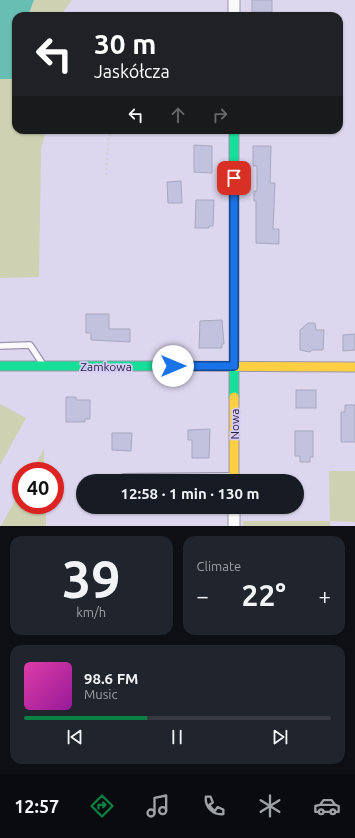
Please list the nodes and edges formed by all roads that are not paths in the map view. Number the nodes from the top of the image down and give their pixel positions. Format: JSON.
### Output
{"nodes":[{"id":1,"x":234,"y":0,"type":"edge"},
{"id":2,"x":234,"y":12,"type":"edge"},
{"id":3,"x":234,"y":134,"type":"edge"},
{"id":4,"x":0,"y":346,"type":"edge"},
{"id":5,"x":0,"y":366,"type":"edge"},
{"id":6,"x":44,"y":366,"type":"junction"},
{"id":7,"x":234,"y":366,"type":"junction"},
{"id":8,"x":355,"y":367,"type":"edge"},
{"id":9,"x":234,"y":474,"type":"edge"},
{"id":10,"x":234,"y":514,"type":"edge"},
{"id":11,"x":234,"y":526,"type":"edge"}],
"edges":[{"from":1,"to":2,"type":"street"},
{"from":3,"to":7,"type":"street","name":"Nowa"},
{"from":4,"to":6,"type":"lane"},
{"from":5,"to":6,"type":"street","name":"Zamkowa"},
{"from":6,"to":7,"type":"street","name":"Zamkowa"},
{"from":7,"to":8,"type":"street","name":"Zamkowa"},
{"from":7,"to":9,"type":"street","name":"Nowa"},
{"from":10,"to":11,"type":"street"}]}
